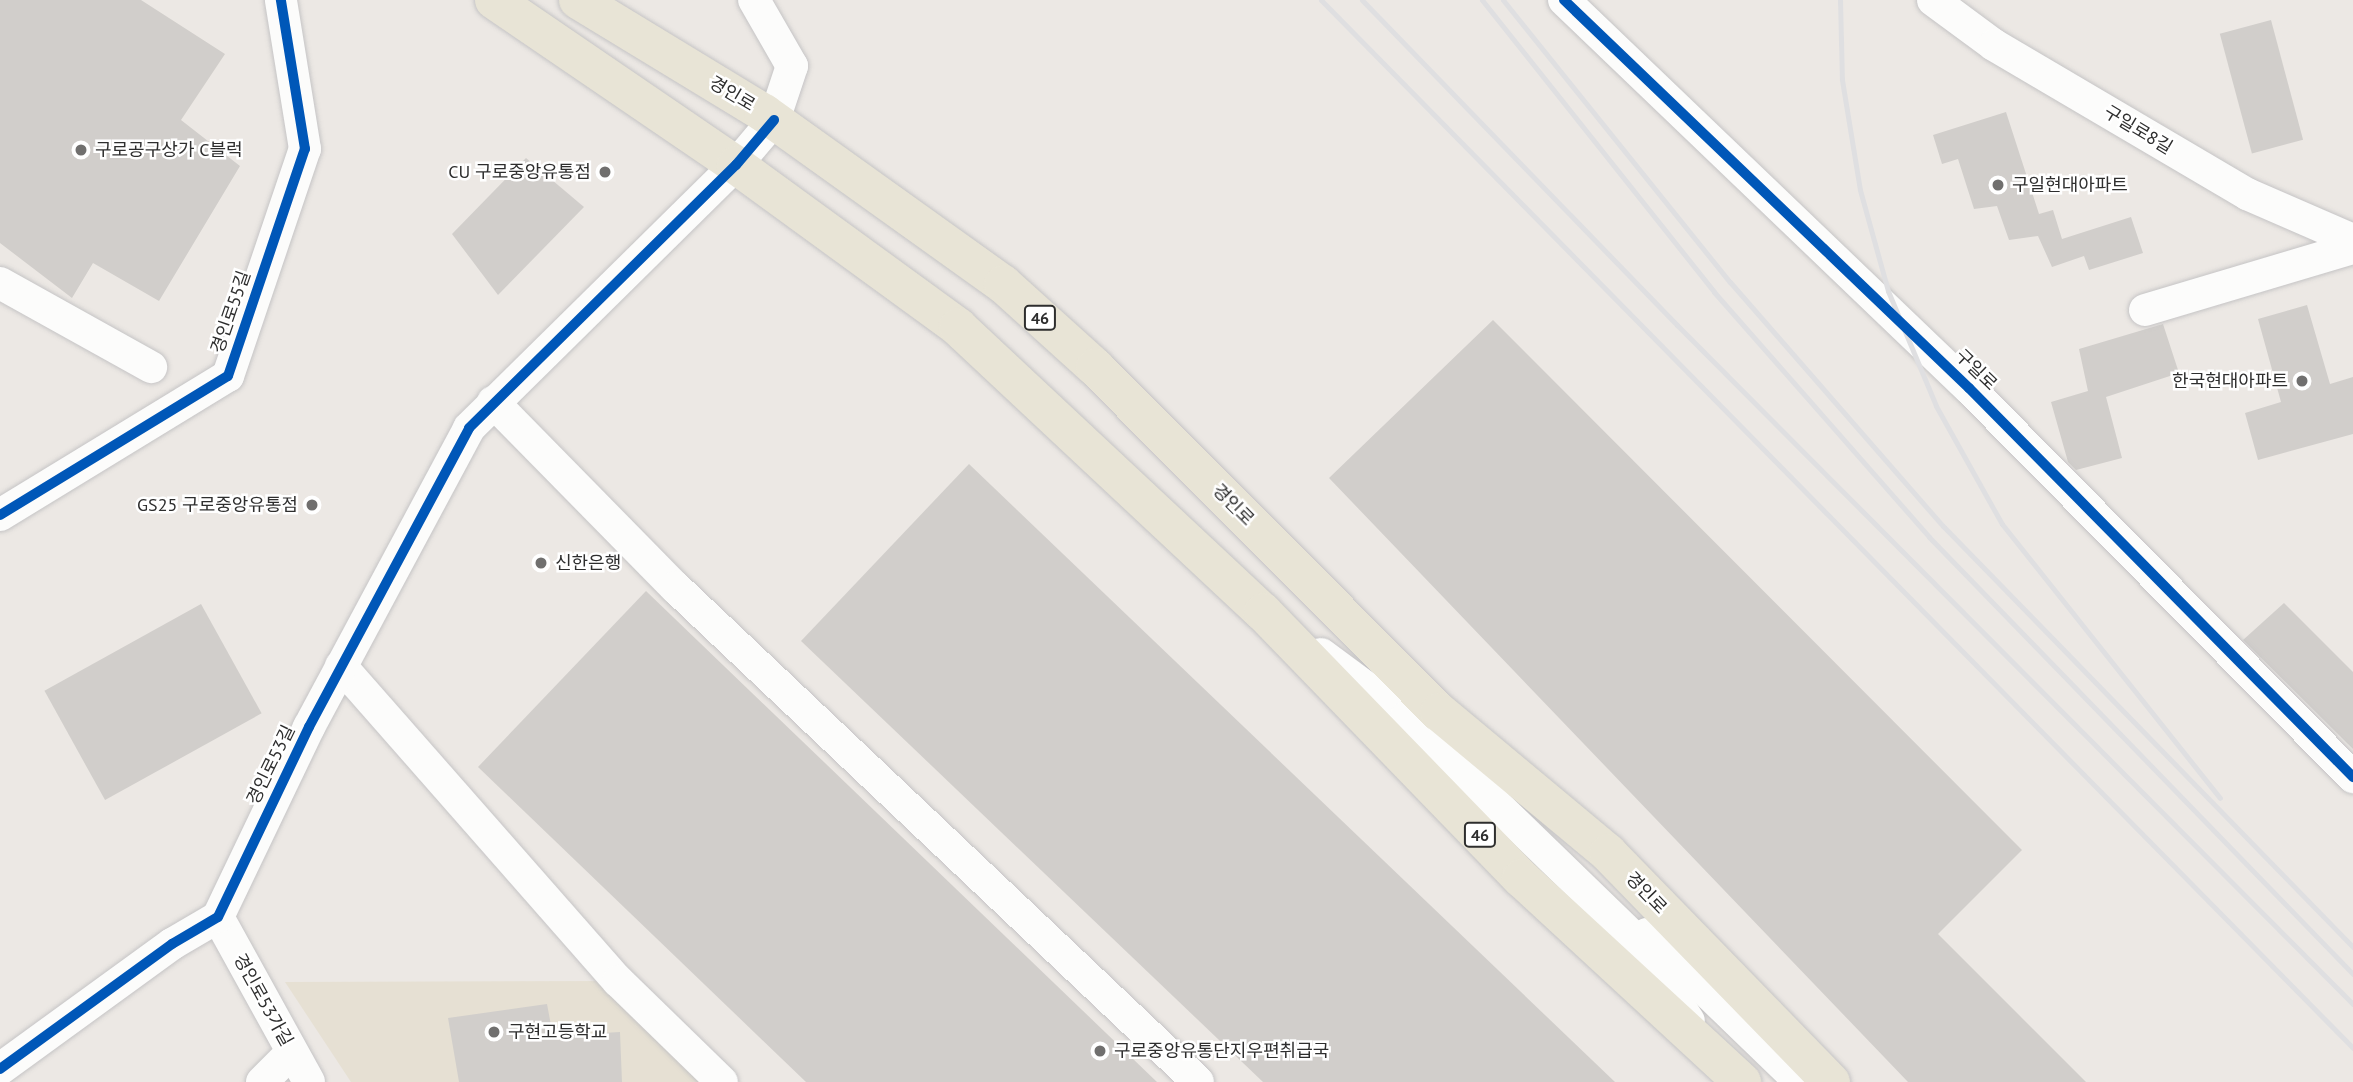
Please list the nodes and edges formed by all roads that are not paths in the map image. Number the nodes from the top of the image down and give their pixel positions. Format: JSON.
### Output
{"nodes":[{"id":1,"x":281,"y":0,"type":"edge"},
{"id":2,"x":494,"y":0,"type":"edge"},
{"id":3,"x":578,"y":0,"type":"edge"},
{"id":4,"x":754,"y":0,"type":"edge"},
{"id":5,"x":1564,"y":0,"type":"edge"},
{"id":6,"x":1933,"y":0,"type":"edge"},
{"id":7,"x":774,"y":120,"type":"junction"},
{"id":8,"x":736,"y":165,"type":"junction"},
{"id":9,"x":2353,"y":240,"type":"edge"},
{"id":10,"x":2353,"y":248,"type":"edge"},
{"id":11,"x":0,"y":283,"type":"edge"},
{"id":12,"x":2145,"y":310,"type":"dead end"},
{"id":13,"x":151,"y":367,"type":"dead end"},
{"id":14,"x":493,"y":402,"type":"junction"},
{"id":15,"x":0,"y":514,"type":"edge"},
{"id":16,"x":341,"y":666,"type":"junction"},
{"id":17,"x":1440,"y":712,"type":"junction"},
{"id":18,"x":2353,"y":777,"type":"edge"},
{"id":19,"x":218,"y":917,"type":"junction"},
{"id":20,"x":292,"y":1052,"type":"junction"},
{"id":21,"x":0,"y":1069,"type":"edge"},
{"id":22,"x":262,"y":1082,"type":"edge"},
{"id":23,"x":309,"y":1082,"type":"edge"},
{"id":24,"x":722,"y":1082,"type":"edge"},
{"id":25,"x":1198,"y":1082,"type":"edge"},
{"id":26,"x":1742,"y":1082,"type":"edge"},
{"id":27,"x":1800,"y":1082,"type":"edge"},
{"id":28,"x":1831,"y":1082,"type":"edge"}],
"edges":[{"from":1,"to":15,"type":"street","name":"경인로55길"},
{"from":2,"to":8,"type":"main road","number":"46"},
{"from":3,"to":7,"type":"main road","name":"경인로","number":"46"},
{"from":4,"to":7,"type":"street"},
{"from":5,"to":18,"type":"street","name":"구일로"},
{"from":6,"to":9,"type":"street","name":"구일로8길"},
{"from":7,"to":8,"type":"street","name":"경인로53길"},
{"from":7,"to":17,"type":"main road","name":"경인로","number":"46"},
{"from":8,"to":14,"type":"street","name":"경인로53길"},
{"from":8,"to":26,"type":"main road","number":"46"},
{"from":10,"to":12,"type":"street"},
{"from":11,"to":13,"type":"street"},
{"from":14,"to":16,"type":"street","name":"경인로53길"},
{"from":14,"to":25,"type":"street"},
{"from":16,"to":19,"type":"street","name":"경인로53길"},
{"from":16,"to":24,"type":"street"},
{"from":17,"to":27,"type":"street"},
{"from":17,"to":28,"type":"main road","name":"경인로","number":"46"},
{"from":19,"to":20,"type":"street","name":"경인로53가길"},
{"from":19,"to":21,"type":"street"},
{"from":20,"to":22,"type":"street"},
{"from":20,"to":23,"type":"street","name":"경인로53가길"}]}
